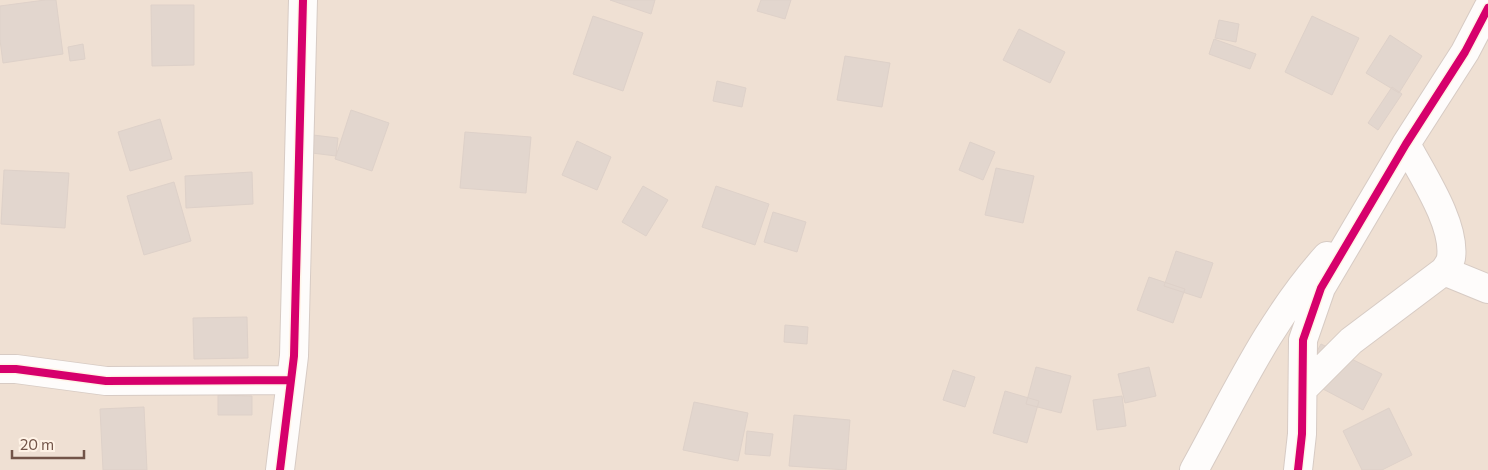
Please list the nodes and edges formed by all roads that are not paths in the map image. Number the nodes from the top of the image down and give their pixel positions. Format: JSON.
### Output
{"nodes":[{"id":1,"x":304,"y":0,"type":"edge"},
{"id":2,"x":1488,"y":8,"type":"edge"},
{"id":3,"x":1406,"y":144,"type":"junction"},
{"id":4,"x":1357,"y":224,"type":"junction"},
{"id":5,"x":1444,"y":271,"type":"junction"},
{"id":6,"x":1488,"y":289,"type":"edge"},
{"id":7,"x":0,"y":369,"type":"edge"},
{"id":8,"x":291,"y":380,"type":"junction"},
{"id":9,"x":1303,"y":389,"type":"junction"},
{"id":10,"x":280,"y":470,"type":"edge"},
{"id":11,"x":1194,"y":470,"type":"edge"},
{"id":12,"x":1298,"y":470,"type":"edge"}],
"edges":[{"from":1,"to":8,"type":"street"},
{"from":2,"to":3,"type":"street"},
{"from":3,"to":4,"type":"street"},
{"from":3,"to":5,"type":"street"},
{"from":4,"to":9,"type":"street"},
{"from":4,"to":11,"type":"street"},
{"from":5,"to":6,"type":"street"},
{"from":5,"to":9,"type":"street"},
{"from":7,"to":8,"type":"street"},
{"from":8,"to":10,"type":"street"},
{"from":9,"to":12,"type":"street"}]}
